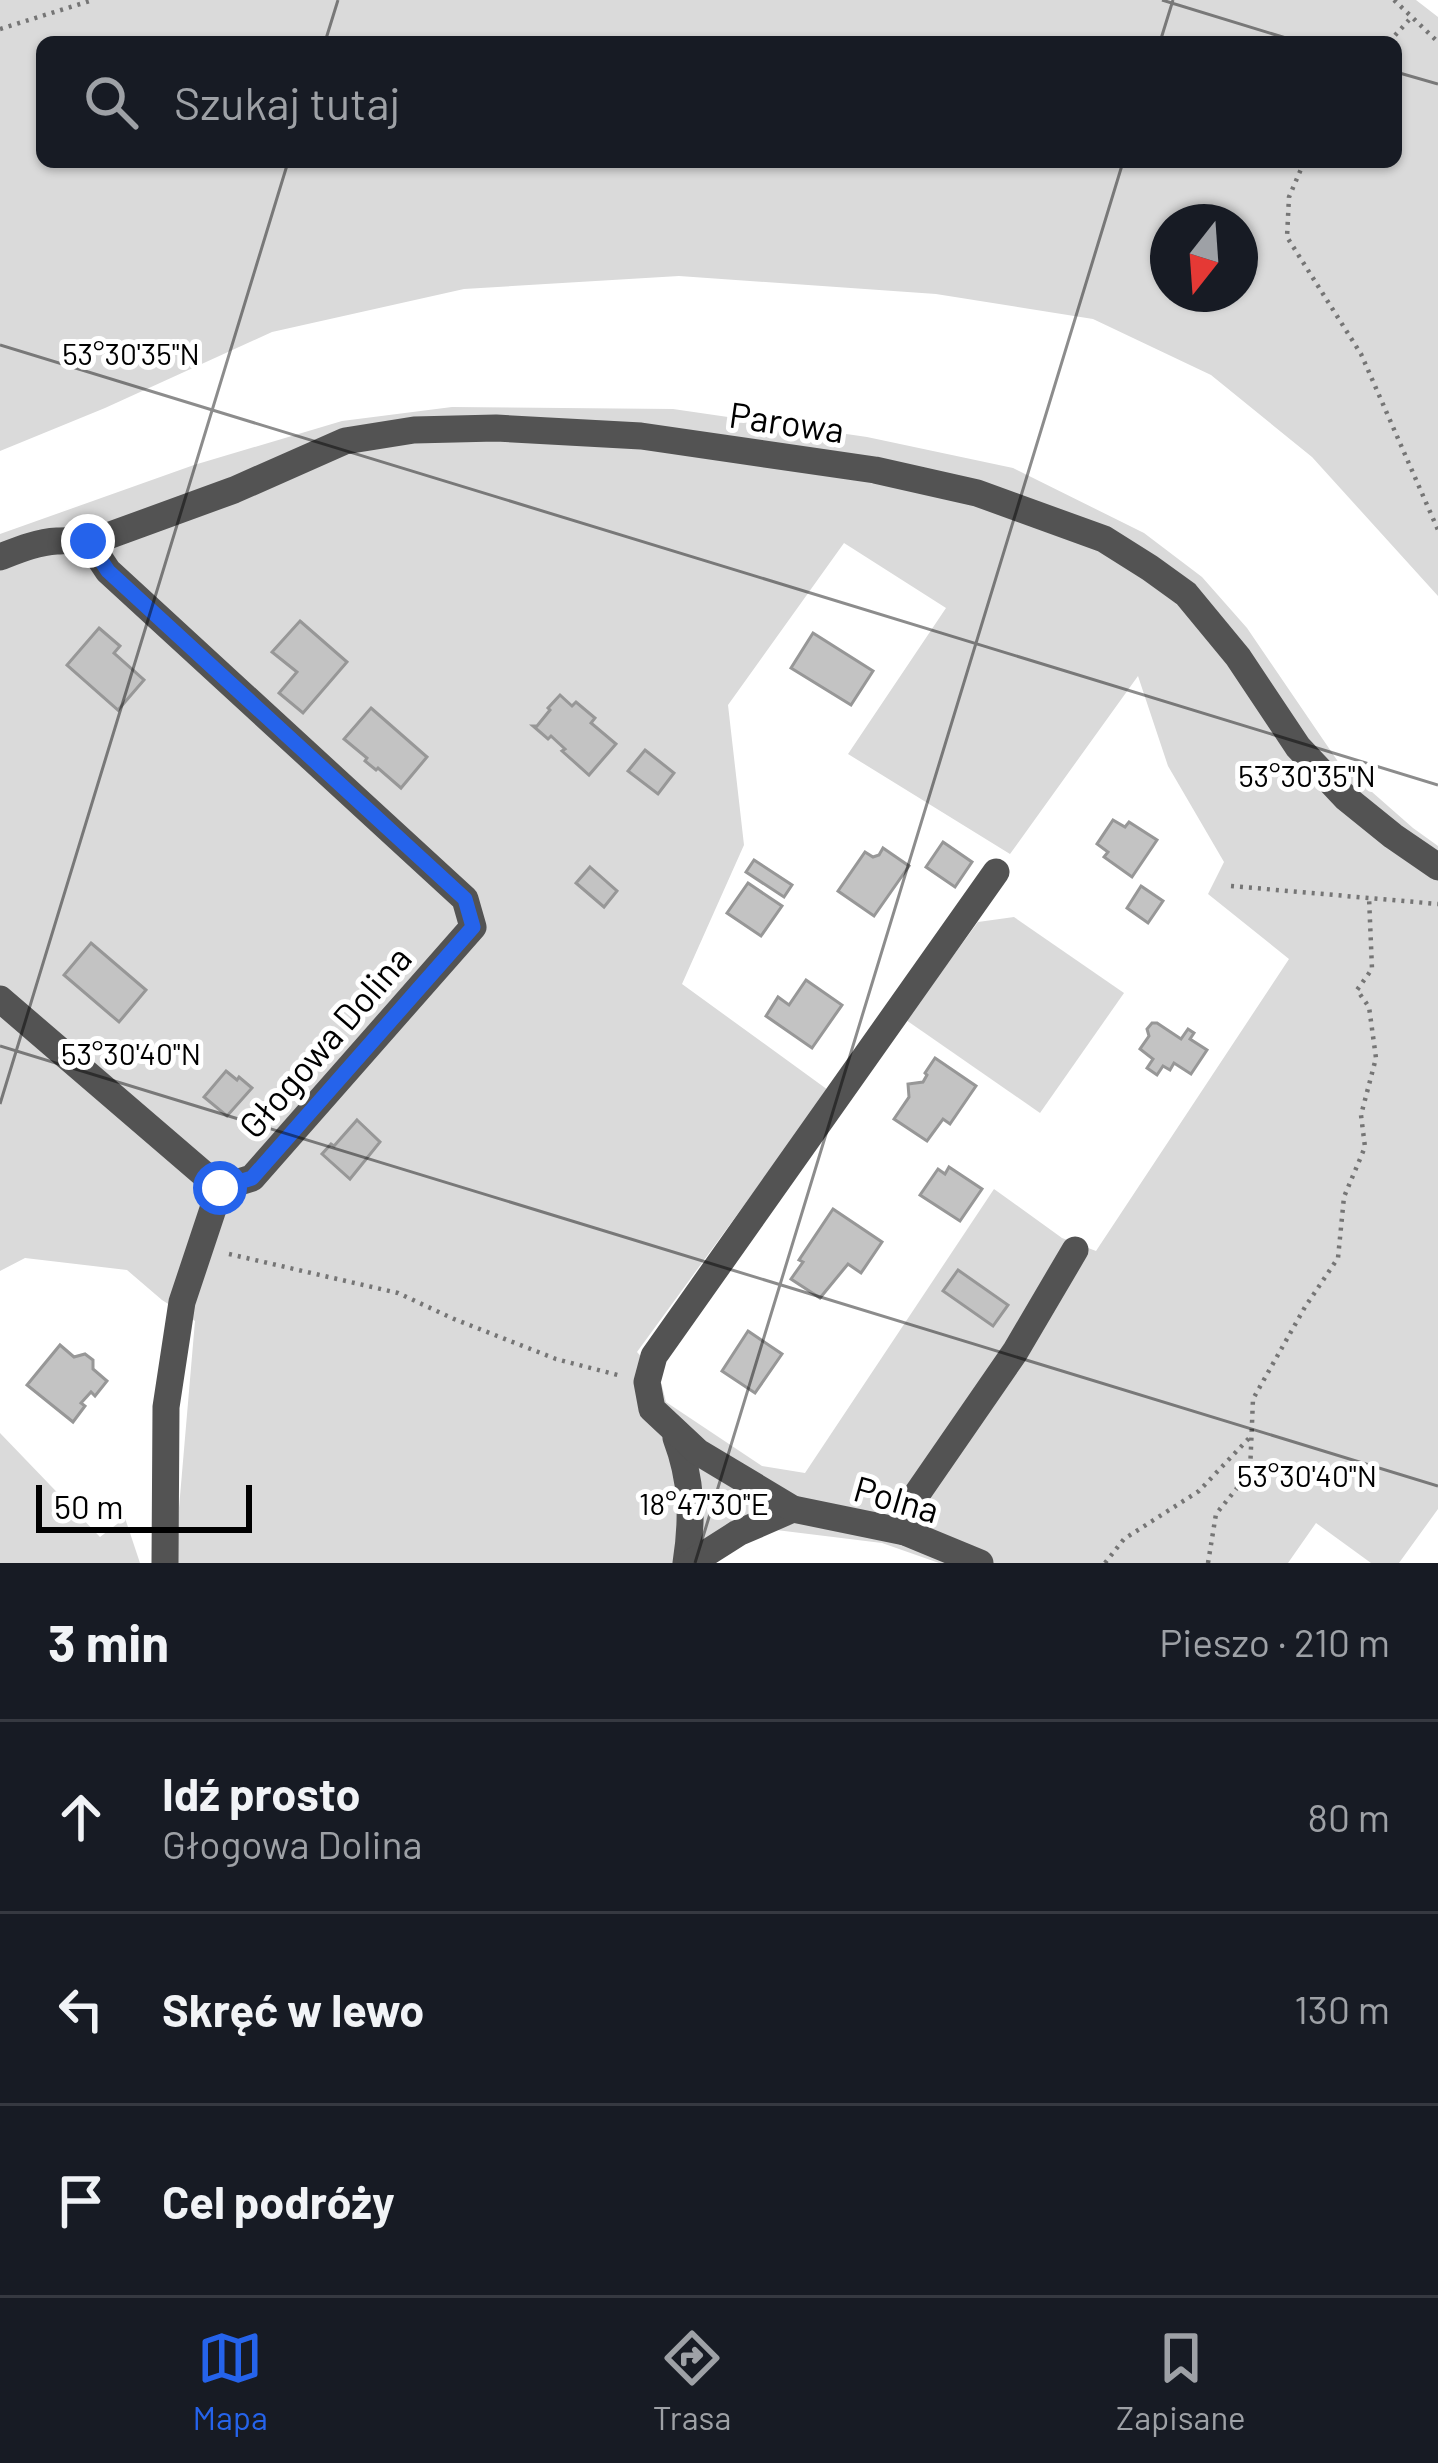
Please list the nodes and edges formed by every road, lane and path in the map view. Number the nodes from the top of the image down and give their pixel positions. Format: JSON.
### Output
{"nodes":[{"id":1,"x":93,"y":0,"type":"edge"},
{"id":2,"x":1394,"y":0,"type":"edge"},
{"id":3,"x":1411,"y":18,"type":"junction"},
{"id":4,"x":0,"y":29,"type":"edge"},
{"id":5,"x":1394,"y":36,"type":"edge"},
{"id":6,"x":1438,"y":42,"type":"edge"},
{"id":7,"x":1301,"y":168,"type":"edge"},
{"id":8,"x":1438,"y":530,"type":"edge"},
{"id":9,"x":88,"y":541,"type":"junction"},
{"id":10,"x":0,"y":557,"type":"edge"},
{"id":11,"x":1438,"y":866,"type":"edge"},
{"id":12,"x":996,"y":872,"type":"dead end"},
{"id":13,"x":1231,"y":886,"type":"dead end"},
{"id":14,"x":1369,"y":897,"type":"junction"},
{"id":15,"x":1438,"y":904,"type":"edge"},
{"id":16,"x":0,"y":999,"type":"edge"},
{"id":17,"x":220,"y":1188,"type":"junction"},
{"id":18,"x":200,"y":1247,"type":"junction"},
{"id":19,"x":1075,"y":1250,"type":"dead end"},
{"id":20,"x":647,"y":1382,"type":"junction"},
{"id":21,"x":673,"y":1429,"type":"junction"},
{"id":22,"x":1252,"y":1435,"type":"junction"},
{"id":23,"x":793,"y":1509,"type":"junction"},
{"id":24,"x":905,"y":1532,"type":"junction"},
{"id":25,"x":165,"y":1563,"type":"edge"},
{"id":26,"x":688,"y":1563,"type":"edge"},
{"id":27,"x":980,"y":1563,"type":"edge"},
{"id":28,"x":1105,"y":1563,"type":"edge"},
{"id":29,"x":1208,"y":1563,"type":"edge"}],
"edges":[{"from":1,"to":4,"type":"path"},
{"from":2,"to":3,"type":"path"},
{"from":3,"to":5,"type":"path"},
{"from":3,"to":6,"type":"path"},
{"from":7,"to":8,"type":"path"},
{"from":9,"to":10,"type":"street","name":"Parowa"},
{"from":9,"to":11,"type":"street","name":"Parowa"},
{"from":9,"to":17,"type":"street","name":"Głogowa Dolina"},
{"from":12,"to":20,"type":"street"},
{"from":13,"to":14,"type":"path"},
{"from":14,"to":15,"type":"path"},
{"from":14,"to":22,"type":"path"},
{"from":16,"to":17,"type":"street"},
{"from":17,"to":18,"type":"street"},
{"from":18,"to":20,"type":"path"},
{"from":18,"to":25,"type":"street"},
{"from":19,"to":24,"type":"street"},
{"from":20,"to":21,"type":"street"},
{"from":21,"to":23,"type":"street","name":"Polna"},
{"from":21,"to":26,"type":"street"},
{"from":22,"to":28,"type":"path"},
{"from":22,"to":29,"type":"path"},
{"from":23,"to":24,"type":"street","name":"Polna"},
{"from":23,"to":26,"type":"street"},
{"from":24,"to":27,"type":"street","name":"Polna"}]}
